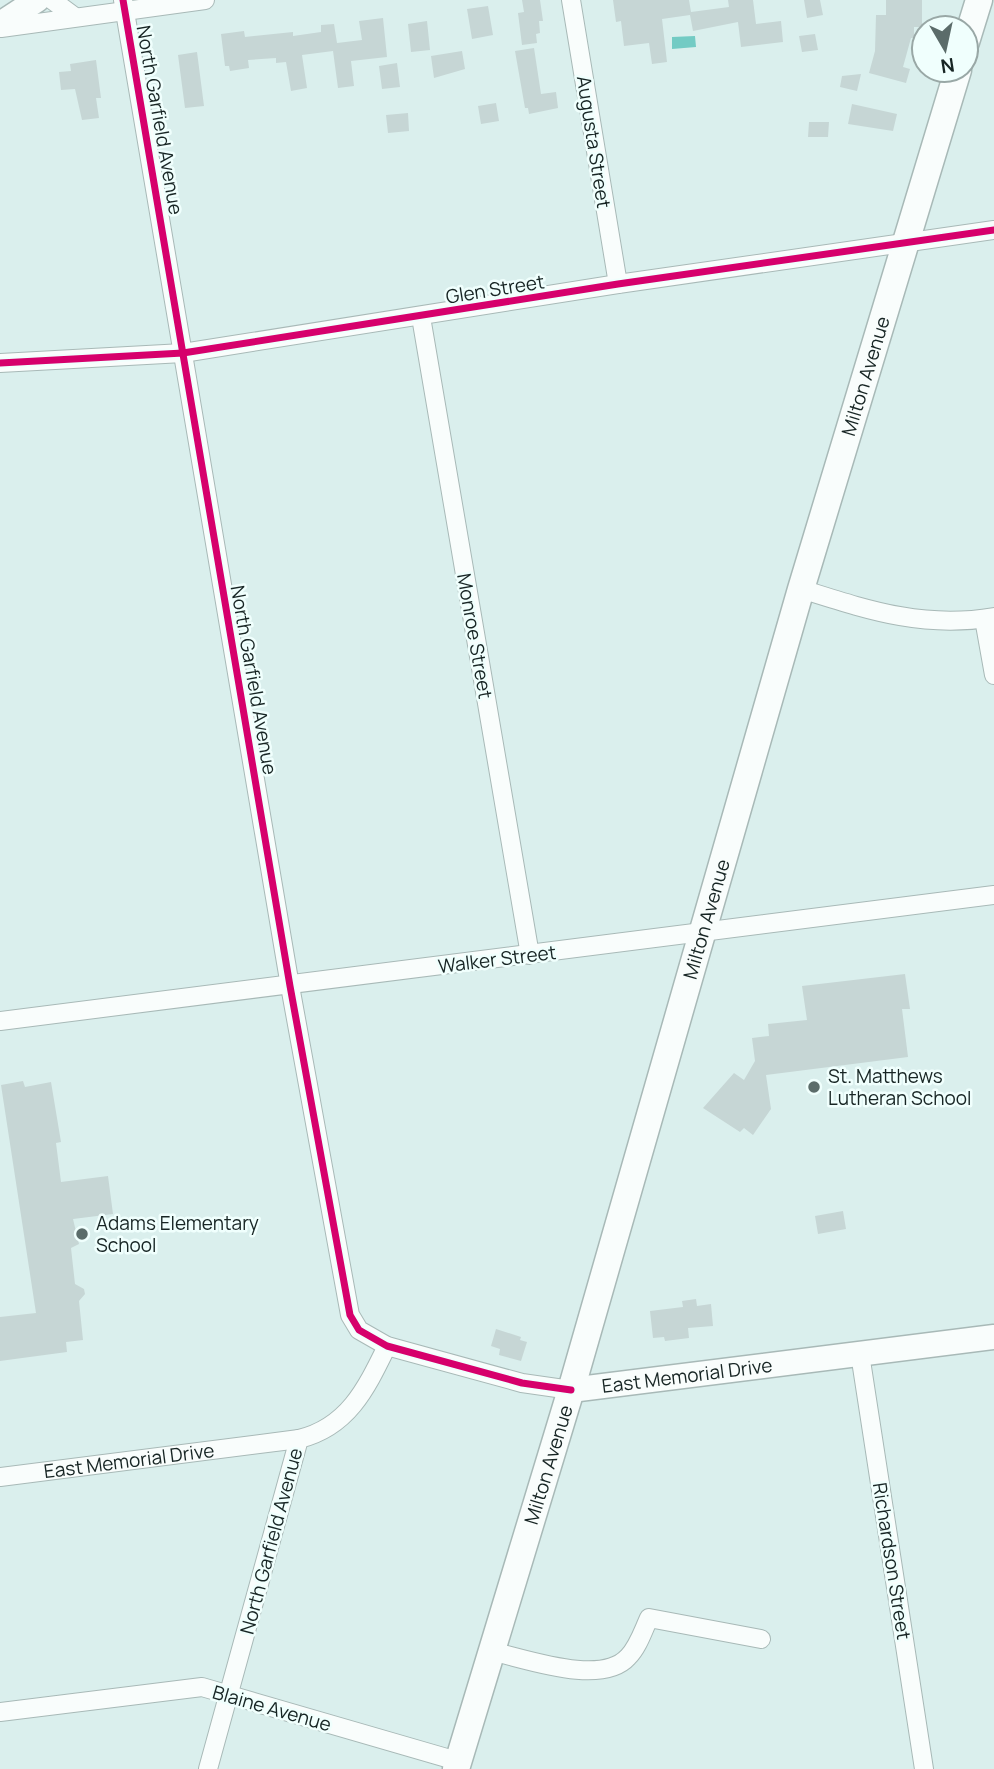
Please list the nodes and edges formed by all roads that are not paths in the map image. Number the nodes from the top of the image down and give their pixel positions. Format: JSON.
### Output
{"nodes":[{"id":1,"x":37,"y":0,"type":"edge"},
{"id":2,"x":51,"y":0,"type":"edge"},
{"id":3,"x":205,"y":0,"type":"edge"},
{"id":4,"x":571,"y":0,"type":"edge"},
{"id":5,"x":124,"y":5,"type":"edge"},
{"id":6,"x":75,"y":17,"type":"junction"},
{"id":7,"x":0,"y":26,"type":"edge"},
{"id":8,"x":954,"y":84,"type":"edge"},
{"id":9,"x":994,"y":230,"type":"edge"},
{"id":10,"x":905,"y":244,"type":"junction"},
{"id":11,"x":618,"y":284,"type":"junction"},
{"id":12,"x":421,"y":317,"type":"junction"},
{"id":13,"x":183,"y":353,"type":"junction"},
{"id":14,"x":0,"y":363,"type":"edge"},
{"id":15,"x":802,"y":589,"type":"junction"},
{"id":16,"x":989,"y":618,"type":"edge"},
{"id":17,"x":994,"y":675,"type":"edge"},
{"id":18,"x":994,"y":895,"type":"edge"},
{"id":19,"x":703,"y":933,"type":"junction"},
{"id":20,"x":530,"y":955,"type":"junction"},
{"id":21,"x":290,"y":986,"type":"junction"},
{"id":22,"x":0,"y":1021,"type":"edge"},
{"id":23,"x":994,"y":1337,"type":"edge"},
{"id":24,"x":387,"y":1346,"type":"junction"},
{"id":25,"x":860,"y":1354,"type":"junction"},
{"id":26,"x":571,"y":1390,"type":"junction"},
{"id":27,"x":299,"y":1439,"type":"junction"},
{"id":28,"x":0,"y":1477,"type":"edge"},
{"id":29,"x":761,"y":1639,"type":"dead end"},
{"id":30,"x":490,"y":1651,"type":"junction"},
{"id":31,"x":229,"y":1694,"type":"junction"},
{"id":32,"x":0,"y":1712,"type":"edge"},
{"id":33,"x":456,"y":1765,"type":"edge"},
{"id":34,"x":208,"y":1769,"type":"edge"},
{"id":35,"x":924,"y":1769,"type":"edge"}],
"edges":[{"from":1,"to":7,"type":"main road"},
{"from":2,"to":6,"type":"street"},
{"from":3,"to":5,"type":"street"},
{"from":4,"to":11,"type":"street","name":"Augusta Street"},
{"from":5,"to":6,"type":"street"},
{"from":5,"to":13,"type":"street","name":"North Garfield Avenue"},
{"from":6,"to":7,"type":"street"},
{"from":8,"to":10,"type":"main road","name":"Milton Avenue"},
{"from":9,"to":10,"type":"street","name":"Glen Street"},
{"from":10,"to":11,"type":"street","name":"Glen Street"},
{"from":10,"to":15,"type":"main road","name":"Milton Avenue"},
{"from":11,"to":12,"type":"street","name":"Glen Street"},
{"from":12,"to":13,"type":"street","name":"Glen Street"},
{"from":12,"to":20,"type":"street","name":"Monroe Street"},
{"from":13,"to":14,"type":"street","name":"Glen Street"},
{"from":13,"to":21,"type":"street","name":"North Garfield Avenue"},
{"from":15,"to":16,"type":"street"},
{"from":15,"to":19,"type":"main road","name":"Milton Avenue"},
{"from":16,"to":17,"type":"street"},
{"from":18,"to":19,"type":"street","name":"Walker Street"},
{"from":19,"to":20,"type":"street","name":"Walker Street"},
{"from":19,"to":26,"type":"main road","name":"Milton Avenue"},
{"from":20,"to":21,"type":"street","name":"Walker Street"},
{"from":21,"to":22,"type":"street","name":"Walker Street"},
{"from":21,"to":24,"type":"street","name":"North Garfield Avenue"},
{"from":23,"to":25,"type":"main road","name":"East Memorial Drive"},
{"from":24,"to":26,"type":"street","name":"East Memorial Drive"},
{"from":24,"to":27,"type":"street","name":"North Garfield Avenue"},
{"from":25,"to":26,"type":"main road","name":"East Memorial Drive"},
{"from":25,"to":35,"type":"street","name":"Richardson Street"},
{"from":26,"to":30,"type":"main road","name":"Milton Avenue"},
{"from":27,"to":28,"type":"street","name":"East Memorial Drive"},
{"from":27,"to":31,"type":"street","name":"North Garfield Avenue"},
{"from":29,"to":30,"type":"street"},
{"from":30,"to":33,"type":"main road","name":"Milton Avenue"},
{"from":31,"to":32,"type":"street","name":"Blaine Avenue"},
{"from":31,"to":33,"type":"street","name":"Blaine Avenue"},
{"from":31,"to":34,"type":"street","name":"North Garfield Avenue"}]}
